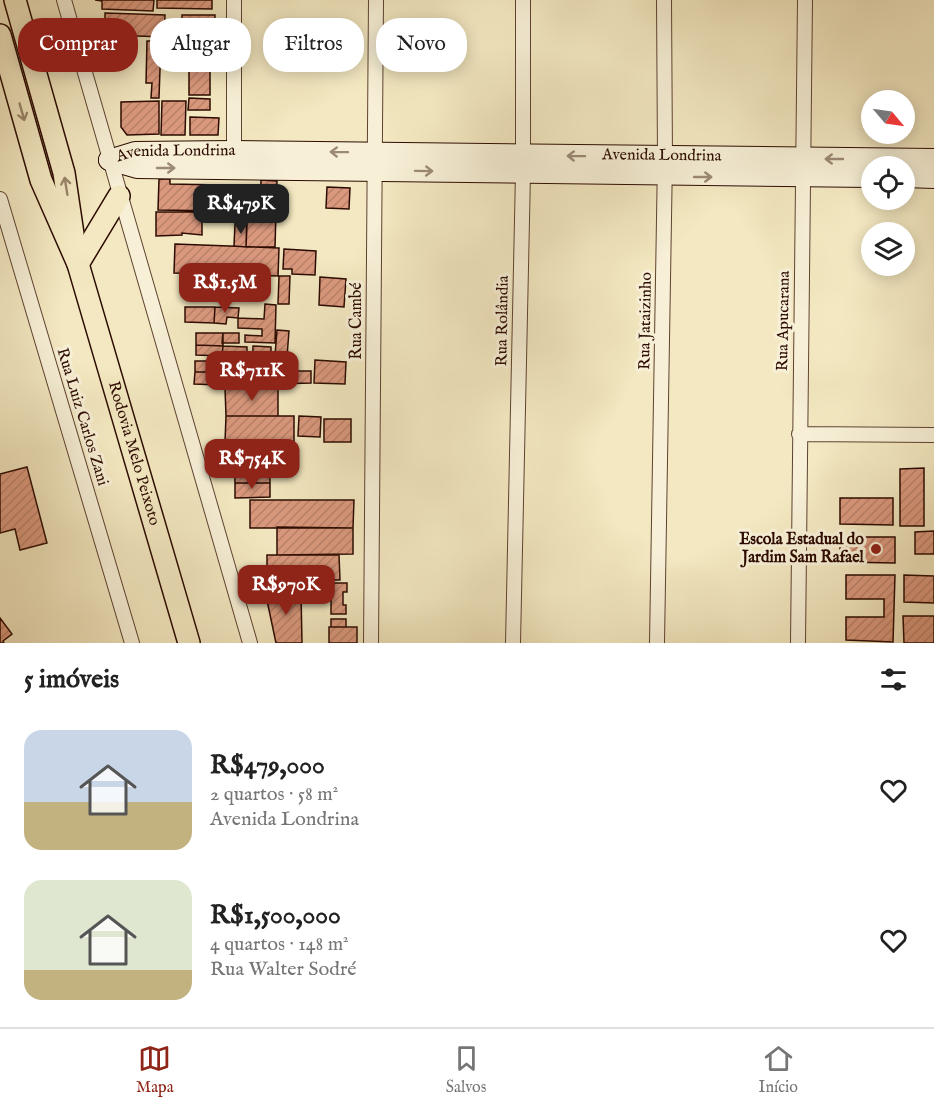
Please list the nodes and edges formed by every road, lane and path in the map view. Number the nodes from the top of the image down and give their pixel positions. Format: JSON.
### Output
{"nodes":[{"id":1,"x":15,"y":0,"type":"edge"},
{"id":2,"x":64,"y":0,"type":"edge"},
{"id":3,"x":234,"y":0,"type":"edge"},
{"id":4,"x":376,"y":0,"type":"edge"},
{"id":5,"x":523,"y":0,"type":"edge"},
{"id":6,"x":664,"y":0,"type":"edge"},
{"id":7,"x":805,"y":0,"type":"edge"},
{"id":8,"x":0,"y":35,"type":"edge"},
{"id":9,"x":934,"y":159,"type":"edge"},
{"id":10,"x":109,"y":160,"type":"junction"},
{"id":11,"x":234,"y":160,"type":"junction"},
{"id":12,"x":375,"y":161,"type":"junction"},
{"id":13,"x":523,"y":164,"type":"junction"},
{"id":14,"x":665,"y":167,"type":"junction"},
{"id":15,"x":802,"y":168,"type":"junction"},
{"id":16,"x":861,"y":176,"type":"edge"},
{"id":17,"x":915,"y":177,"type":"edge"},
{"id":18,"x":934,"y":177,"type":"edge"},
{"id":19,"x":119,"y":196,"type":"junction"},
{"id":20,"x":0,"y":200,"type":"edge"},
{"id":21,"x":78,"y":264,"type":"junction"},
{"id":22,"x":799,"y":434,"type":"junction"},
{"id":23,"x":934,"y":435,"type":"edge"},
{"id":24,"x":132,"y":643,"type":"edge"},
{"id":25,"x":189,"y":643,"type":"edge"},
{"id":26,"x":250,"y":643,"type":"edge"},
{"id":27,"x":371,"y":643,"type":"edge"},
{"id":28,"x":513,"y":643,"type":"edge"},
{"id":29,"x":657,"y":643,"type":"edge"},
{"id":30,"x":798,"y":643,"type":"edge"}],
"edges":[{"from":21,"to":1,"type":"main road","name":"Rodovia Melo Peixoto","one_way":true},
{"from":2,"to":10,"type":"street"},
{"from":3,"to":11,"type":"street"},
{"from":4,"to":12,"type":"street","name":"Rua Cambé"},
{"from":5,"to":13,"type":"street","name":"Rua Rolândia"},
{"from":6,"to":14,"type":"street","name":"Rua Jataizinho"},
{"from":7,"to":15,"type":"street","name":"Rua Apucarana"},
{"from":8,"to":21,"type":"main road","name":"Rodovia Melo Peixoto","one_way":true},
{"from":9,"to":15,"type":"street","name":"Avenida Londrina","one_way":true},
{"from":10,"to":11,"type":"street","name":"Avenida Londrina"},
{"from":10,"to":19,"type":"street"},
{"from":11,"to":12,"type":"street","name":"Avenida Londrina"},
{"from":12,"to":13,"type":"street","name":"Avenida Londrina"},
{"from":12,"to":27,"type":"street","name":"Rua Cambé"},
{"from":13,"to":14,"type":"street","name":"Avenida Londrina"},
{"from":13,"to":28,"type":"street","name":"Rua Rolândia"},
{"from":14,"to":15,"type":"street","name":"Avenida Londrina"},
{"from":14,"to":29,"type":"street","name":"Rua Jataizinho"},
{"from":15,"to":16,"type":"street","name":"Avenida Londrina"},
{"from":15,"to":22,"type":"street","name":"Rua Apucarana"},
{"from":17,"to":18,"type":"street"},
{"from":19,"to":21,"type":"main road"},
{"from":19,"to":26,"type":"street"},
{"from":20,"to":24,"type":"street","name":"Rua Luiz Carlos Zani"},
{"from":21,"to":25,"type":"main road","name":"Rodovia Melo Peixoto"},
{"from":22,"to":23,"type":"street"},
{"from":22,"to":30,"type":"street","name":"Rua Apucarana"}]}
